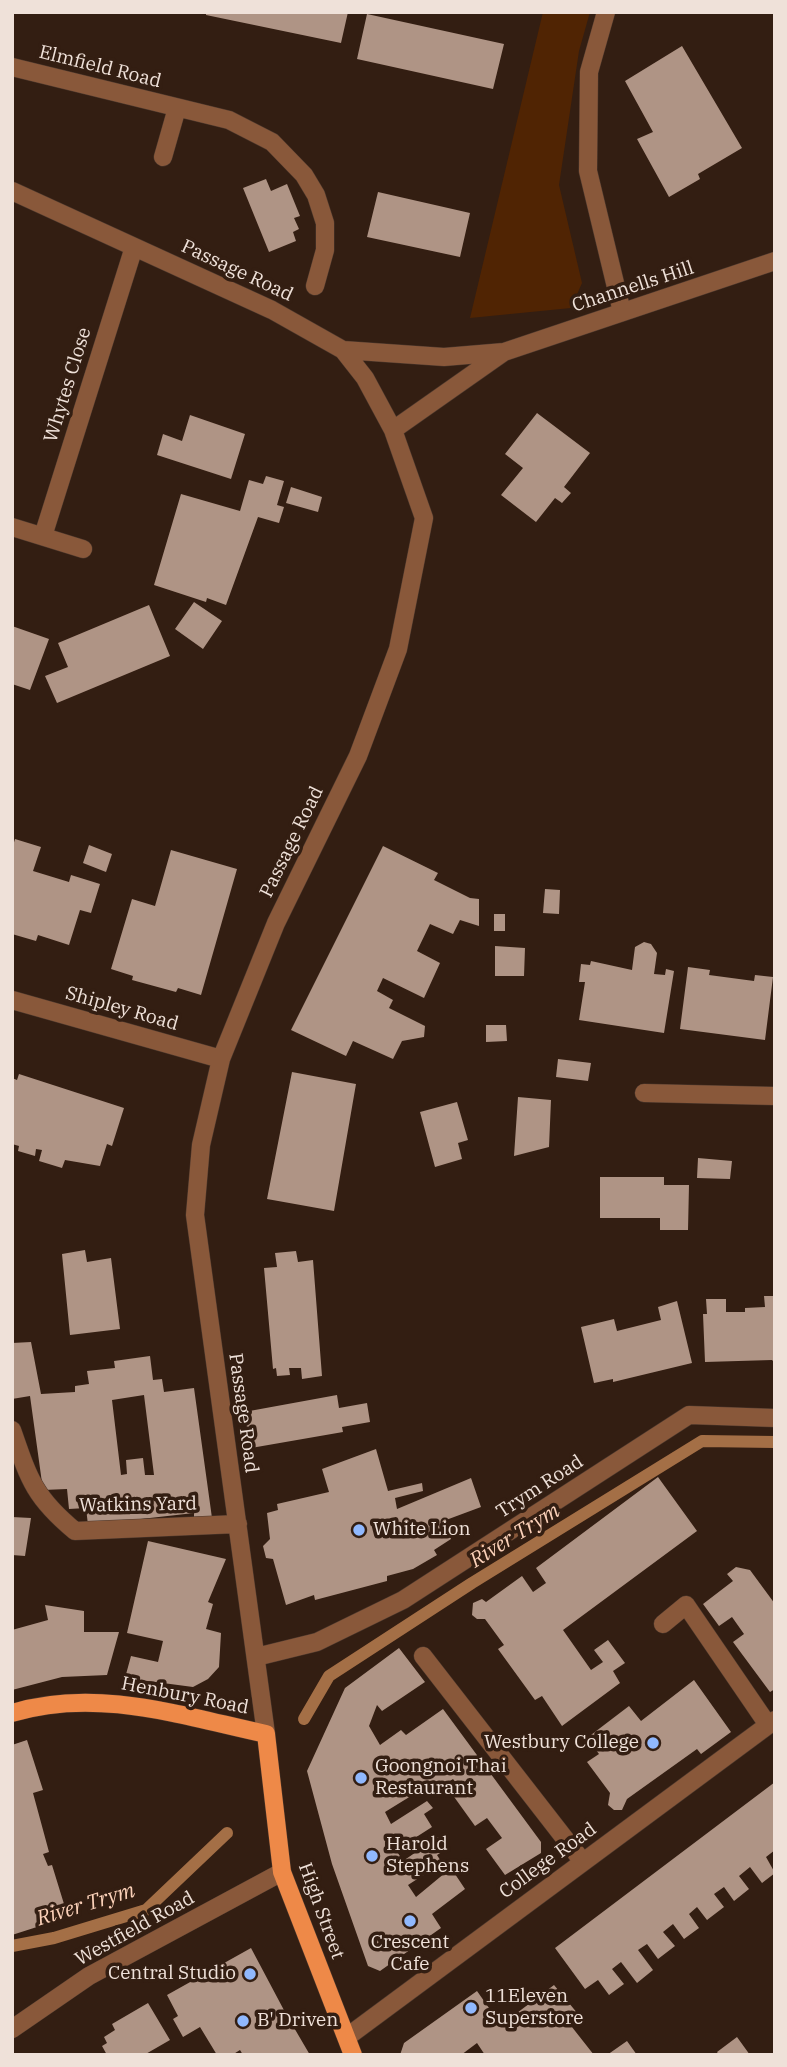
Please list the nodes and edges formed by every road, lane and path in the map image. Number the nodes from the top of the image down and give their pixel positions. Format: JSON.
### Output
{"nodes":[{"id":1,"x":606,"y":12,"type":"edge"},
{"id":2,"x":12,"y":67,"type":"edge"},
{"id":3,"x":177,"y":108,"type":"junction"},
{"id":4,"x":163,"y":157,"type":"dead end"},
{"id":5,"x":12,"y":191,"type":"edge"},
{"id":6,"x":134,"y":247,"type":"junction"},
{"id":7,"x":775,"y":261,"type":"edge"},
{"id":8,"x":315,"y":286,"type":"dead end"},
{"id":9,"x":622,"y":312,"type":"junction"},
{"id":10,"x":343,"y":350,"type":"junction"},
{"id":11,"x":503,"y":352,"type":"junction"},
{"id":12,"x":393,"y":430,"type":"junction"},
{"id":13,"x":12,"y":527,"type":"edge"},
{"id":14,"x":43,"y":536,"type":"junction"},
{"id":15,"x":83,"y":549,"type":"dead end"},
{"id":16,"x":12,"y":1000,"type":"edge"},
{"id":17,"x":220,"y":1059,"type":"junction"},
{"id":18,"x":644,"y":1093,"type":"dead end"},
{"id":19,"x":775,"y":1096,"type":"edge"},
{"id":20,"x":775,"y":1418,"type":"edge"},
{"id":21,"x":12,"y":1430,"type":"edge"},
{"id":22,"x":238,"y":1524,"type":"junction"},
{"id":23,"x":663,"y":1624,"type":"dead end"},
{"id":24,"x":423,"y":1656,"type":"dead end"},
{"id":25,"x":256,"y":1657,"type":"junction"},
{"id":26,"x":12,"y":1713,"type":"edge"},
{"id":27,"x":771,"y":1723,"type":"edge"},
{"id":28,"x":266,"y":1734,"type":"junction"},
{"id":29,"x":583,"y":1862,"type":"junction"},
{"id":30,"x":282,"y":1872,"type":"junction"},
{"id":31,"x":12,"y":2029,"type":"edge"},
{"id":32,"x":346,"y":2036,"type":"junction"},
{"id":33,"x":353,"y":2055,"type":"edge"}],
"edges":[{"from":1,"to":9,"type":"street"},
{"from":2,"to":3,"type":"street","name":"Elmfield Road"},
{"from":3,"to":4,"type":"street","name":"Elmfield Road"},
{"from":3,"to":8,"type":"street","name":"Elmfield Road"},
{"from":5,"to":6,"type":"street","name":"Passage Road"},
{"from":6,"to":10,"type":"street","name":"Passage Road"},
{"from":6,"to":14,"type":"street","name":"Whytes Close"},
{"from":7,"to":9,"type":"street","name":"Channells Hill"},
{"from":9,"to":11,"type":"street","name":"Channells Hill"},
{"from":10,"to":11,"type":"street","name":"Channells Hill"},
{"from":10,"to":12,"type":"street","name":"Passage Road"},
{"from":11,"to":12,"type":"street","name":"Channells Hill"},
{"from":12,"to":17,"type":"street","name":"Passage Road"},
{"from":13,"to":14,"type":"street"},
{"from":14,"to":15,"type":"street"},
{"from":16,"to":17,"type":"street","name":"Shipley Road"},
{"from":17,"to":22,"type":"street","name":"Passage Road"},
{"from":18,"to":19,"type":"street"},
{"from":20,"to":25,"type":"street","name":"Trym Road"},
{"from":21,"to":22,"type":"street","name":"Watkins Yard"},
{"from":22,"to":25,"type":"street","name":"Passage Road"},
{"from":23,"to":27,"type":"street"},
{"from":24,"to":29,"type":"street"},
{"from":25,"to":28,"type":"street","name":"Passage Road"},
{"from":26,"to":28,"type":"main road","name":"Henbury Road"},
{"from":27,"to":29,"type":"street","name":"College Road"},
{"from":28,"to":30,"type":"main road","name":"High Street"},
{"from":29,"to":32,"type":"street","name":"College Road"},
{"from":30,"to":31,"type":"street","name":"Westfield Road"},
{"from":30,"to":32,"type":"main road","name":"High Street"},
{"from":32,"to":33,"type":"main road","name":"High Street"}]}
